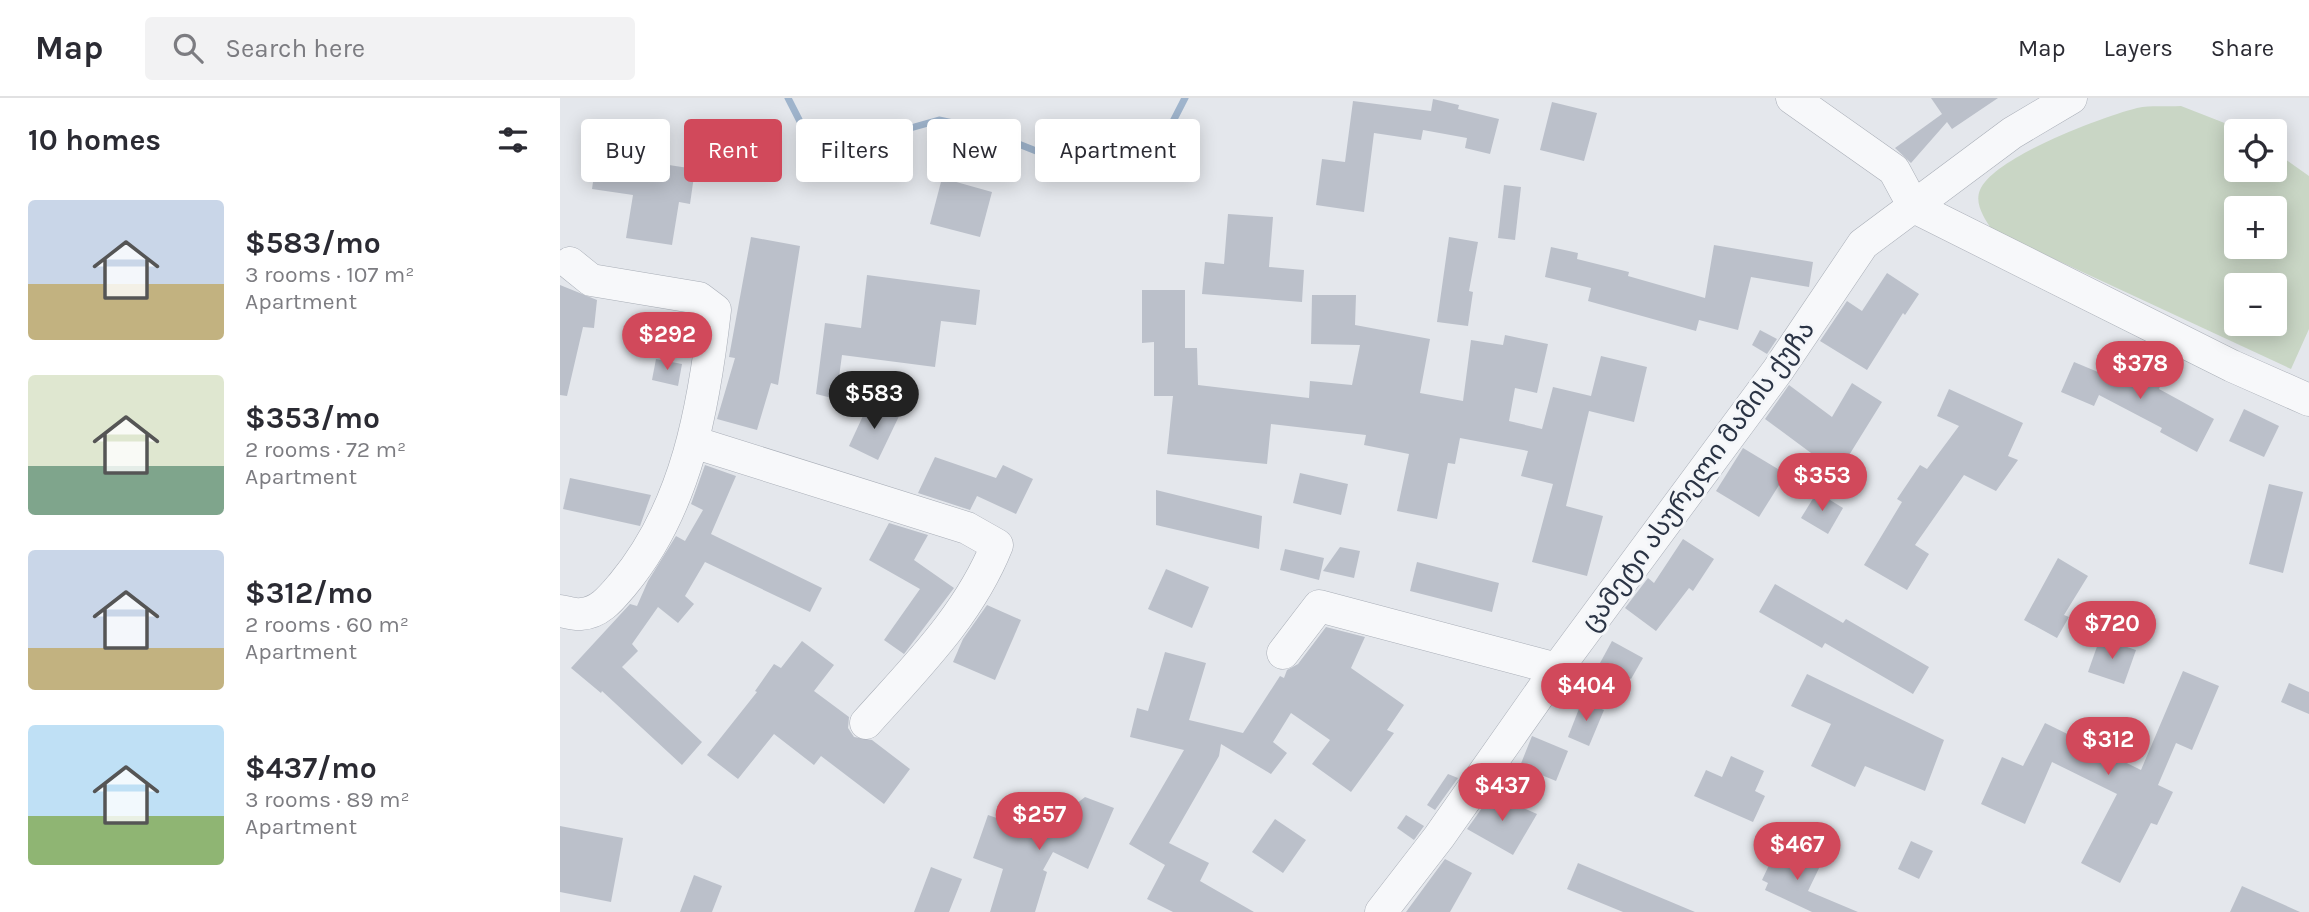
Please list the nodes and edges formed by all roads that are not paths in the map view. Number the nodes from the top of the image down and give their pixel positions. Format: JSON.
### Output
{"nodes":[{"id":1,"x":1792,"y":98,"type":"edge"},
{"id":2,"x":2071,"y":98,"type":"edge"},
{"id":3,"x":1914,"y":206,"type":"junction"},
{"id":4,"x":570,"y":263,"type":"dead end"},
{"id":5,"x":2309,"y":400,"type":"edge"},
{"id":6,"x":693,"y":442,"type":"junction"},
{"id":7,"x":560,"y":611,"type":"edge"},
{"id":8,"x":1283,"y":653,"type":"dead end"},
{"id":9,"x":1557,"y":669,"type":"junction"},
{"id":10,"x":866,"y":723,"type":"dead end"},
{"id":11,"x":1381,"y":912,"type":"edge"}],
"edges":[{"from":1,"to":3,"type":"street"},
{"from":2,"to":3,"type":"street","name":"ცამეტი ასურელი მამის ქუჩა"},
{"from":3,"to":5,"type":"street"},
{"from":3,"to":9,"type":"street","name":"ცამეტი ასურელი მამის ქუჩა"},
{"from":4,"to":6,"type":"street"},
{"from":6,"to":7,"type":"street"},
{"from":6,"to":10,"type":"street"},
{"from":8,"to":9,"type":"street"},
{"from":9,"to":11,"type":"street","name":"ცამეტი ასურელი მამის ქუჩა"}]}
